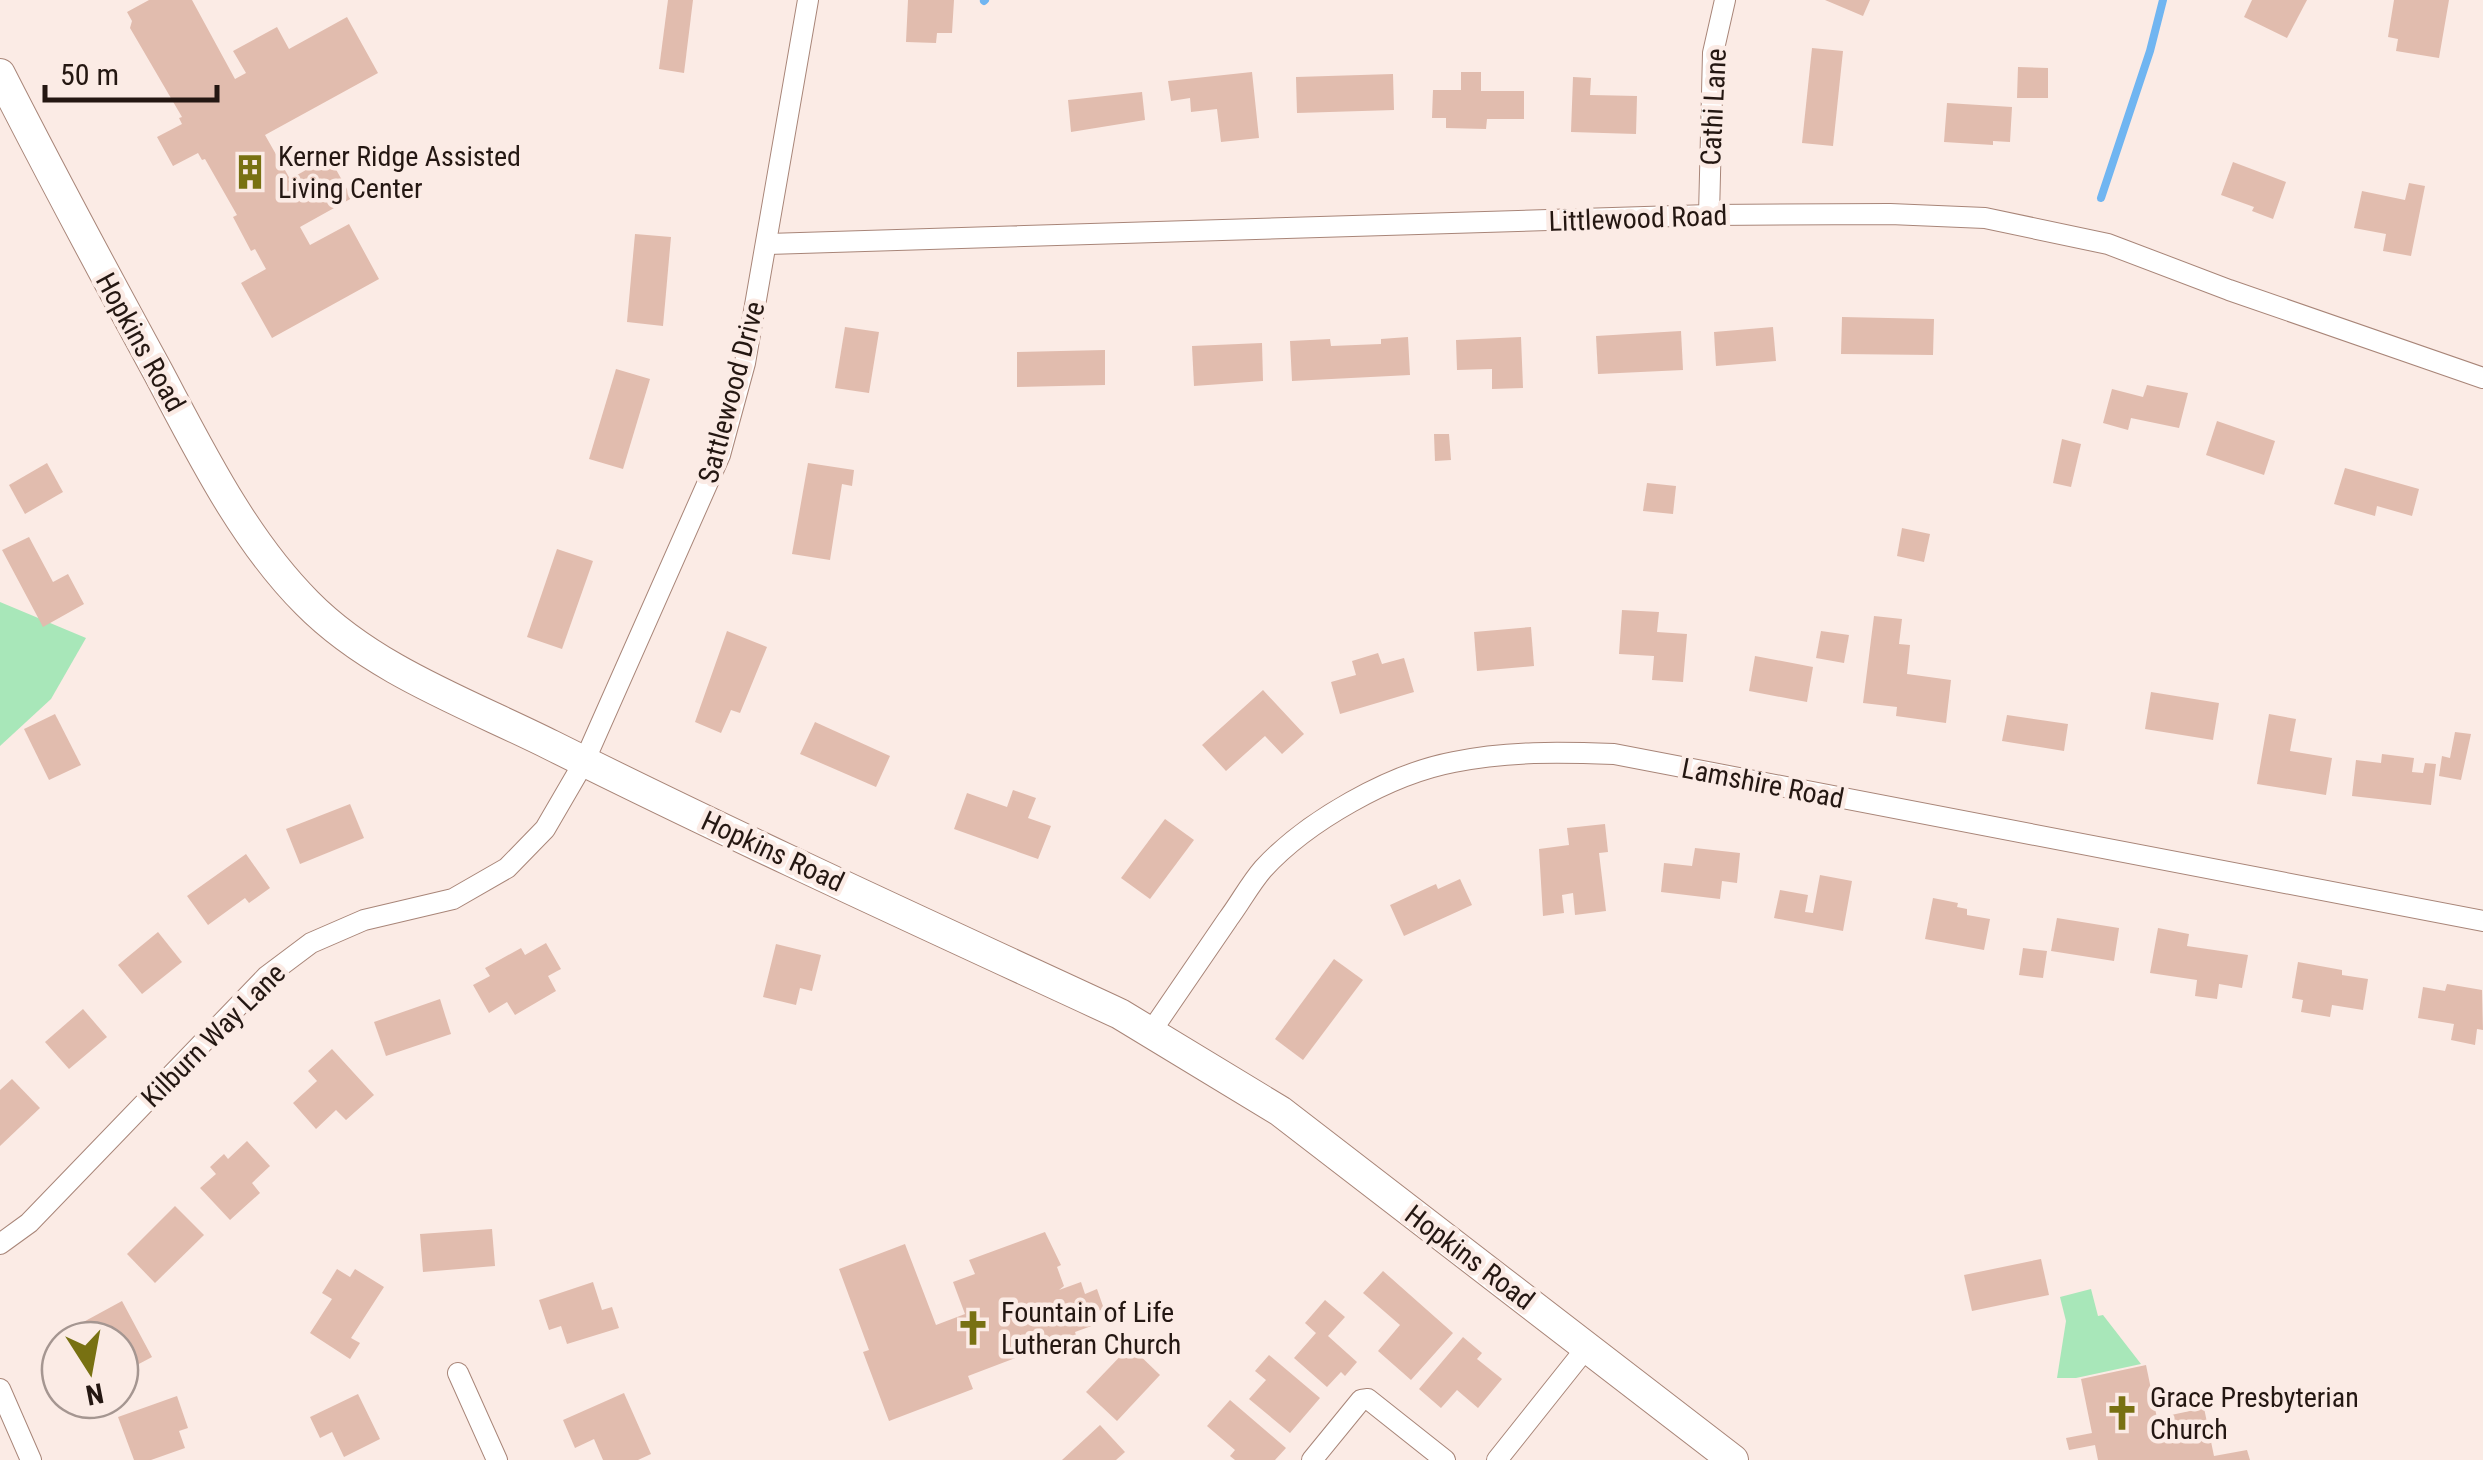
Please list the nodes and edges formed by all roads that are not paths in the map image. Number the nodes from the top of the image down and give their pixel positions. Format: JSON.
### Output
{"nodes":[{"id":1,"x":808,"y":0,"type":"edge"},
{"id":2,"x":1725,"y":0,"type":"edge"},
{"id":3,"x":0,"y":74,"type":"edge"},
{"id":4,"x":1709,"y":215,"type":"junction"},
{"id":5,"x":768,"y":244,"type":"junction"},
{"id":6,"x":2483,"y":378,"type":"edge"},
{"id":7,"x":584,"y":762,"type":"junction"},
{"id":8,"x":2483,"y":920,"type":"edge"},
{"id":9,"x":1150,"y":1032,"type":"junction"},
{"id":10,"x":0,"y":1244,"type":"edge"},
{"id":11,"x":1587,"y":1347,"type":"junction"},
{"id":12,"x":458,"y":1373,"type":"dead end"},
{"id":13,"x":0,"y":1389,"type":"edge"},
{"id":14,"x":31,"y":1460,"type":"edge"},
{"id":15,"x":497,"y":1460,"type":"edge"},
{"id":16,"x":1312,"y":1460,"type":"edge"},
{"id":17,"x":1445,"y":1460,"type":"edge"},
{"id":18,"x":1497,"y":1460,"type":"edge"},
{"id":19,"x":1733,"y":1460,"type":"edge"}],
"edges":[{"from":1,"to":5,"type":"street","name":"Sattlewood Drive"},
{"from":2,"to":4,"type":"street","name":"Cathi Lane"},
{"from":3,"to":7,"type":"main road","name":"Hopkins Road"},
{"from":4,"to":5,"type":"street","name":"Littlewood Road"},
{"from":4,"to":6,"type":"street","name":"Littlewood Road"},
{"from":5,"to":7,"type":"street","name":"Sattlewood Drive"},
{"from":7,"to":9,"type":"main road","name":"Hopkins Road"},
{"from":7,"to":10,"type":"street","name":"Kilburn Way Lane"},
{"from":8,"to":9,"type":"street","name":"Lamshire Road"},
{"from":9,"to":11,"type":"main road","name":"Hopkins Road"},
{"from":11,"to":18,"type":"street"},
{"from":11,"to":19,"type":"main road","name":"Hopkins Road"},
{"from":12,"to":15,"type":"street"},
{"from":13,"to":14,"type":"street"},
{"from":16,"to":17,"type":"street"}]}
